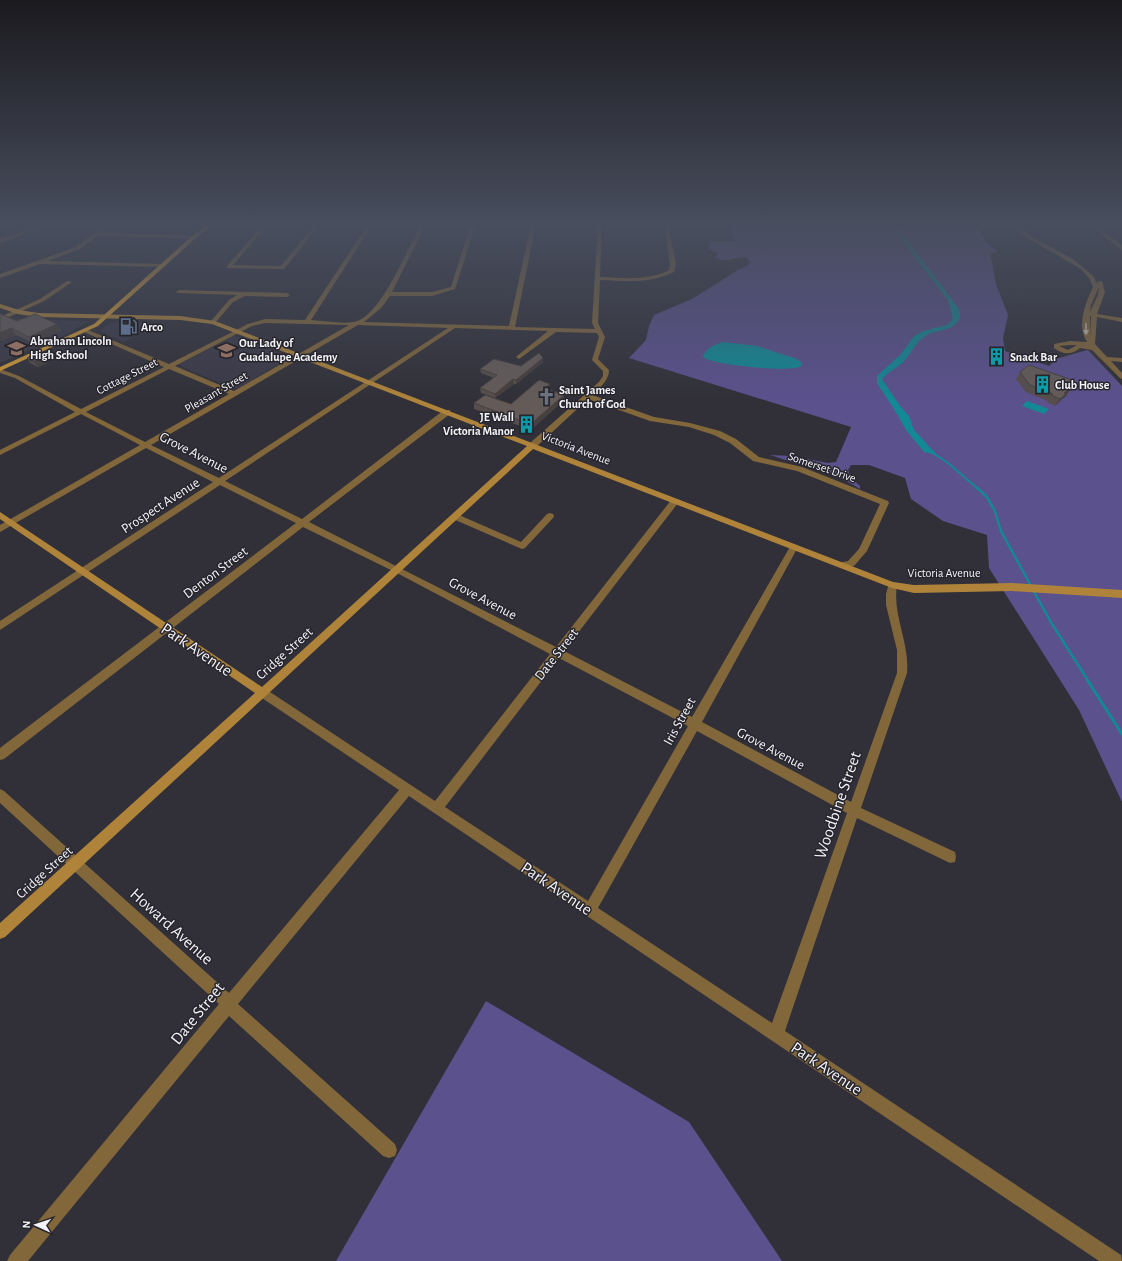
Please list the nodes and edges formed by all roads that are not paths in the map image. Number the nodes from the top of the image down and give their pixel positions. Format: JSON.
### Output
{"nodes":[{"id":1,"x":68,"y":283,"type":"edge"},
{"id":2,"x":144,"y":283,"type":"edge"},
{"id":3,"x":333,"y":283,"type":"edge"},
{"id":4,"x":394,"y":283,"type":"edge"},
{"id":5,"x":455,"y":283,"type":"edge"},
{"id":6,"x":522,"y":283,"type":"edge"},
{"id":7,"x":597,"y":283,"type":"edge"},
{"id":8,"x":1094,"y":283,"type":"edge"},
{"id":9,"x":1099,"y":283,"type":"edge"},
{"id":10,"x":179,"y":292,"type":"dead end"},
{"id":11,"x":245,"y":294,"type":"junction"},
{"id":12,"x":287,"y":294,"type":"dead end"},
{"id":13,"x":388,"y":294,"type":"junction"},
{"id":14,"x":0,"y":306,"type":"edge"},
{"id":15,"x":18,"y":312,"type":"junction"},
{"id":16,"x":1087,"y":314,"type":"junction"},
{"id":17,"x":1095,"y":315,"type":"junction"},
{"id":18,"x":107,"y":317,"type":"junction"},
{"id":19,"x":0,"y":319,"type":"edge"},
{"id":20,"x":1122,"y":320,"type":"edge"},
{"id":21,"x":213,"y":322,"type":"junction"},
{"id":22,"x":307,"y":322,"type":"junction"},
{"id":23,"x":357,"y":324,"type":"junction"},
{"id":24,"x":455,"y":326,"type":"junction"},
{"id":25,"x":512,"y":328,"type":"junction"},
{"id":26,"x":556,"y":329,"type":"junction"},
{"id":27,"x":86,"y":331,"type":"junction"},
{"id":28,"x":600,"y":331,"type":"junction"},
{"id":29,"x":238,"y":332,"type":"junction"},
{"id":30,"x":1093,"y":346,"type":"junction"},
{"id":31,"x":300,"y":355,"type":"junction"},
{"id":32,"x":519,"y":357,"type":"dead end"},
{"id":33,"x":1105,"y":359,"type":"junction"},
{"id":34,"x":1122,"y":360,"type":"edge"},
{"id":35,"x":170,"y":366,"type":"junction"},
{"id":36,"x":0,"y":370,"type":"edge"},
{"id":37,"x":1122,"y":377,"type":"edge"},
{"id":38,"x":372,"y":383,"type":"junction"},
{"id":39,"x":234,"y":394,"type":"junction"},
{"id":40,"x":587,"y":396,"type":"junction"},
{"id":41,"x":82,"y":412,"type":"junction"},
{"id":42,"x":447,"y":412,"type":"junction"},
{"id":43,"x":147,"y":444,"type":"junction"},
{"id":44,"x":533,"y":445,"type":"junction"},
{"id":45,"x":0,"y":453,"type":"edge"},
{"id":46,"x":219,"y":482,"type":"junction"},
{"id":47,"x":676,"y":501,"type":"junction"},
{"id":48,"x":0,"y":515,"type":"edge"},
{"id":49,"x":550,"y":516,"type":"dead end"},
{"id":50,"x":456,"y":517,"type":"junction"},
{"id":51,"x":303,"y":522,"type":"junction"},
{"id":52,"x":11,"y":523,"type":"junction"},
{"id":53,"x":0,"y":529,"type":"edge"},
{"id":54,"x":794,"y":547,"type":"junction"},
{"id":55,"x":841,"y":565,"type":"junction"},
{"id":56,"x":398,"y":570,"type":"junction"},
{"id":57,"x":82,"y":572,"type":"junction"},
{"id":58,"x":892,"y":585,"type":"junction"},
{"id":59,"x":1122,"y":594,"type":"edge"},
{"id":60,"x":0,"y":626,"type":"edge"},
{"id":61,"x":165,"y":628,"type":"junction"},
{"id":62,"x":556,"y":654,"type":"junction"},
{"id":63,"x":263,"y":693,"type":"junction"},
{"id":64,"x":695,"y":724,"type":"junction"},
{"id":65,"x":0,"y":754,"type":"edge"},
{"id":66,"x":407,"y":789,"type":"junction"},
{"id":67,"x":0,"y":795,"type":"edge"},
{"id":68,"x":437,"y":808,"type":"junction"},
{"id":69,"x":853,"y":810,"type":"junction"},
{"id":70,"x":950,"y":857,"type":"dead end"},
{"id":71,"x":75,"y":864,"type":"junction"},
{"id":72,"x":590,"y":910,"type":"junction"},
{"id":73,"x":0,"y":932,"type":"edge"},
{"id":74,"x":229,"y":1003,"type":"junction"},
{"id":75,"x":776,"y":1034,"type":"junction"},
{"id":76,"x":389,"y":1150,"type":"dead end"},
{"id":77,"x":16,"y":1261,"type":"edge"},
{"id":78,"x":1115,"y":1261,"type":"edge"}],
"edges":[{"from":1,"to":15,"type":"street"},
{"from":2,"to":18,"type":"main road"},
{"from":3,"to":22,"type":"street"},
{"from":4,"to":13,"type":"street","name":"Pleasant Street"},
{"from":5,"to":13,"type":"street"},
{"from":6,"to":25,"type":"street"},
{"from":7,"to":28,"type":"street"},
{"from":8,"to":16,"type":"street"},
{"from":9,"to":17,"type":"street"},
{"from":10,"to":11,"type":"street"},
{"from":11,"to":12,"type":"street"},
{"from":11,"to":21,"type":"street"},
{"from":13,"to":23,"type":"street","name":"Pleasant Street"},
{"from":14,"to":15,"type":"street","name":"Victoria Avenue"},
{"from":15,"to":18,"type":"street","name":"Victoria Avenue"},
{"from":15,"to":19,"type":"street"},
{"from":16,"to":17,"type":"street"},
{"from":16,"to":30,"type":"street","one_way":true},
{"from":17,"to":20,"type":"street"},
{"from":17,"to":30,"type":"street"},
{"from":18,"to":21,"type":"street","name":"Victoria Avenue"},
{"from":18,"to":27,"type":"main road"},
{"from":21,"to":29,"type":"street","name":"Victoria Avenue"},
{"from":22,"to":23,"type":"street","name":"Cottage Street"},
{"from":22,"to":29,"type":"street","name":"Cottage Street"},
{"from":23,"to":24,"type":"street","name":"Cottage Street"},
{"from":23,"to":31,"type":"street","name":"Pleasant Street"},
{"from":24,"to":25,"type":"street","name":"Cottage Street"},
{"from":24,"to":38,"type":"street","name":"Prospect Avenue"},
{"from":25,"to":26,"type":"street","name":"Cottage Street"},
{"from":26,"to":28,"type":"street","name":"Cottage Street"},
{"from":26,"to":32,"type":"street"},
{"from":27,"to":35,"type":"street"},
{"from":27,"to":36,"type":"main road"},
{"from":28,"to":40,"type":"street","name":"Cridge Street"},
{"from":29,"to":31,"type":"street","name":"Victoria Avenue"},
{"from":29,"to":35,"type":"street","name":"Cottage Street"},
{"from":30,"to":30,"type":"street"},
{"from":30,"to":33,"type":"street"},
{"from":31,"to":38,"type":"street","name":"Victoria Avenue"},
{"from":31,"to":39,"type":"street","name":"Pleasant Street"},
{"from":33,"to":34,"type":"street"},
{"from":33,"to":37,"type":"street"},
{"from":35,"to":39,"type":"street"},
{"from":35,"to":41,"type":"street","name":"Cottage Street"},
{"from":36,"to":41,"type":"street","name":"Grove Avenue"},
{"from":38,"to":42,"type":"street","name":"Victoria Avenue"},
{"from":38,"to":46,"type":"street","name":"Prospect Avenue"},
{"from":39,"to":43,"type":"street","name":"Pleasant Street"},
{"from":40,"to":44,"type":"street","name":"Cridge Street"},
{"from":40,"to":55,"type":"street","name":"Somerset Drive"},
{"from":41,"to":43,"type":"street","name":"Grove Avenue"},
{"from":41,"to":45,"type":"street","name":"Cottage Street"},
{"from":42,"to":44,"type":"street","name":"Victoria Avenue"},
{"from":42,"to":51,"type":"street","name":"Denton Street"},
{"from":43,"to":46,"type":"street","name":"Grove Avenue"},
{"from":43,"to":52,"type":"street","name":"Pleasant Street"},
{"from":44,"to":47,"type":"street","name":"Victoria Avenue"},
{"from":44,"to":50,"type":"street","name":"Cridge Street"},
{"from":46,"to":51,"type":"street","name":"Grove Avenue"},
{"from":46,"to":57,"type":"street","name":"Prospect Avenue"},
{"from":47,"to":54,"type":"street","name":"Victoria Avenue"},
{"from":47,"to":62,"type":"street","name":"Date Street"},
{"from":48,"to":52,"type":"street","name":"Park Avenue"},
{"from":49,"to":50,"type":"street"},
{"from":50,"to":56,"type":"street","name":"Cridge Street"},
{"from":51,"to":56,"type":"street","name":"Grove Avenue"},
{"from":51,"to":61,"type":"street","name":"Denton Street"},
{"from":52,"to":53,"type":"street","name":"Pleasant Street"},
{"from":52,"to":57,"type":"street","name":"Park Avenue"},
{"from":54,"to":55,"type":"street","name":"Victoria Avenue"},
{"from":54,"to":64,"type":"street","name":"Iris Street"},
{"from":55,"to":58,"type":"street","name":"Victoria Avenue"},
{"from":56,"to":62,"type":"street","name":"Grove Avenue"},
{"from":56,"to":63,"type":"street","name":"Cridge Street"},
{"from":57,"to":60,"type":"street","name":"Prospect Avenue"},
{"from":57,"to":61,"type":"street","name":"Park Avenue"},
{"from":58,"to":59,"type":"street","name":"Victoria Avenue"},
{"from":58,"to":69,"type":"street","name":"Woodbine Street"},
{"from":61,"to":63,"type":"street","name":"Park Avenue"},
{"from":61,"to":65,"type":"street","name":"Denton Street"},
{"from":62,"to":64,"type":"street","name":"Grove Avenue"},
{"from":62,"to":68,"type":"street","name":"Date Street"},
{"from":63,"to":66,"type":"street","name":"Park Avenue"},
{"from":63,"to":71,"type":"street","name":"Cridge Street"},
{"from":64,"to":69,"type":"street","name":"Grove Avenue"},
{"from":64,"to":72,"type":"street","name":"Iris Street"},
{"from":66,"to":68,"type":"street","name":"Park Avenue"},
{"from":66,"to":74,"type":"street","name":"Date Street"},
{"from":67,"to":71,"type":"street","name":"Howard Avenue"},
{"from":68,"to":72,"type":"street","name":"Park Avenue"},
{"from":69,"to":70,"type":"street","name":"Grove Avenue"},
{"from":69,"to":75,"type":"street","name":"Woodbine Street"},
{"from":71,"to":73,"type":"street","name":"Cridge Street"},
{"from":71,"to":74,"type":"street","name":"Howard Avenue"},
{"from":72,"to":75,"type":"street","name":"Park Avenue"},
{"from":74,"to":76,"type":"street","name":"Howard Avenue"},
{"from":74,"to":77,"type":"street","name":"Date Street"},
{"from":75,"to":78,"type":"street","name":"Park Avenue"}]}
